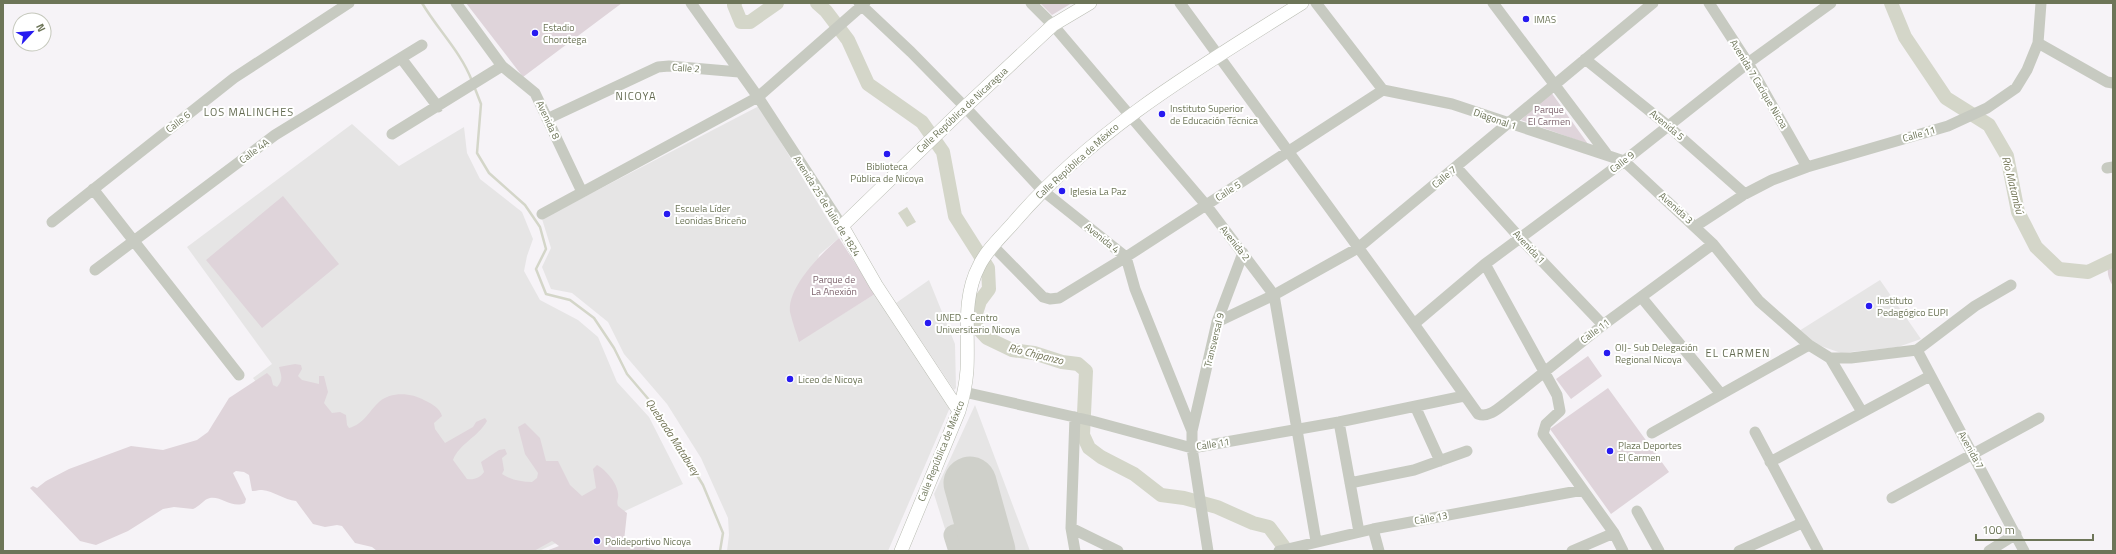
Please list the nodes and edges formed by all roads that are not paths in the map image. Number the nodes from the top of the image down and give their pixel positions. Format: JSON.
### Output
{"nodes":[{"id":1,"x":348,"y":3,"type":"edge"},
{"id":2,"x":456,"y":3,"type":"edge"},
{"id":3,"x":691,"y":3,"type":"edge"},
{"id":4,"x":1031,"y":3,"type":"edge"},
{"id":5,"x":1090,"y":3,"type":"edge"},
{"id":6,"x":1180,"y":3,"type":"edge"},
{"id":7,"x":1302,"y":3,"type":"edge"},
{"id":8,"x":1316,"y":3,"type":"edge"},
{"id":9,"x":1493,"y":3,"type":"edge"},
{"id":10,"x":1653,"y":3,"type":"edge"},
{"id":11,"x":1709,"y":3,"type":"edge"},
{"id":12,"x":1830,"y":3,"type":"edge"},
{"id":13,"x":2041,"y":3,"type":"edge"},
{"id":14,"x":862,"y":4,"type":"edge"},
{"id":15,"x":1053,"y":25,"type":"junction"},
{"id":16,"x":2038,"y":43,"type":"junction"},
{"id":17,"x":422,"y":45,"type":"dead end"},
{"id":18,"x":1220,"y":55,"type":"junction"},
{"id":19,"x":401,"y":58,"type":"junction"},
{"id":20,"x":1586,"y":59,"type":"junction"},
{"id":21,"x":1748,"y":63,"type":"junction"},
{"id":22,"x":502,"y":66,"type":"junction"},
{"id":23,"x":739,"y":72,"type":"junction"},
{"id":24,"x":2113,"y":83,"type":"edge"},
{"id":25,"x":1555,"y":85,"type":"junction"},
{"id":26,"x":1383,"y":90,"type":"junction"},
{"id":27,"x":758,"y":97,"type":"junction"},
{"id":28,"x":438,"y":107,"type":"junction"},
{"id":29,"x":965,"y":107,"type":"junction"},
{"id":30,"x":1129,"y":115,"type":"junction"},
{"id":31,"x":547,"y":119,"type":"junction"},
{"id":32,"x":1507,"y":124,"type":"junction"},
{"id":33,"x":1667,"y":125,"type":"junction"},
{"id":34,"x":392,"y":134,"type":"dead end"},
{"id":35,"x":1288,"y":152,"type":"junction"},
{"id":36,"x":1606,"y":153,"type":"junction"},
{"id":37,"x":1624,"y":161,"type":"junction"},
{"id":38,"x":1456,"y":167,"type":"junction"},
{"id":39,"x":1807,"y":167,"type":"junction"},
{"id":40,"x":93,"y":189,"type":"junction"},
{"id":41,"x":1042,"y":190,"type":"junction"},
{"id":42,"x":582,"y":192,"type":"junction"},
{"id":43,"x":1745,"y":194,"type":"junction"},
{"id":44,"x":1206,"y":206,"type":"junction"},
{"id":45,"x":542,"y":214,"type":"dead end"},
{"id":46,"x":52,"y":222,"type":"dead end"},
{"id":47,"x":842,"y":226,"type":"junction"},
{"id":48,"x":1696,"y":226,"type":"junction"},
{"id":49,"x":1520,"y":238,"type":"junction"},
{"id":50,"x":134,"y":240,"type":"junction"},
{"id":51,"x":1713,"y":244,"type":"junction"},
{"id":52,"x":1358,"y":248,"type":"junction"},
{"id":53,"x":990,"y":250,"type":"junction"},
{"id":54,"x":1243,"y":253,"type":"junction"},
{"id":55,"x":1126,"y":257,"type":"junction"},
{"id":56,"x":1485,"y":264,"type":"junction"},
{"id":57,"x":95,"y":270,"type":"dead end"},
{"id":58,"x":2011,"y":285,"type":"dead end"},
{"id":59,"x":1274,"y":295,"type":"junction"},
{"id":60,"x":1642,"y":298,"type":"junction"},
{"id":61,"x":1217,"y":322,"type":"junction"},
{"id":62,"x":1414,"y":324,"type":"junction"},
{"id":63,"x":1603,"y":325,"type":"junction"},
{"id":64,"x":1809,"y":345,"type":"junction"},
{"id":65,"x":1917,"y":350,"type":"junction"},
{"id":66,"x":1830,"y":358,"type":"junction"},
{"id":67,"x":1543,"y":372,"type":"junction"},
{"id":68,"x":239,"y":375,"type":"dead end"},
{"id":69,"x":1930,"y":376,"type":"junction"},
{"id":70,"x":964,"y":392,"type":"junction"},
{"id":71,"x":1721,"y":394,"type":"junction"},
{"id":72,"x":1464,"y":396,"type":"junction"},
{"id":73,"x":1415,"y":406,"type":"junction"},
{"id":74,"x":959,"y":411,"type":"junction"},
{"id":75,"x":1862,"y":412,"type":"junction"},
{"id":76,"x":1077,"y":418,"type":"junction"},
{"id":77,"x":2039,"y":418,"type":"dead end"},
{"id":78,"x":1339,"y":422,"type":"junction"},
{"id":79,"x":1297,"y":430,"type":"junction"},
{"id":80,"x":1192,"y":431,"type":"junction"},
{"id":81,"x":1755,"y":432,"type":"dead end"},
{"id":82,"x":1652,"y":433,"type":"dead end"},
{"id":83,"x":1192,"y":448,"type":"junction"},
{"id":84,"x":1467,"y":451,"type":"dead end"},
{"id":85,"x":1973,"y":454,"type":"junction"},
{"id":86,"x":1440,"y":461,"type":"junction"},
{"id":87,"x":1770,"y":462,"type":"junction"},
{"id":88,"x":1350,"y":483,"type":"junction"},
{"id":89,"x":1583,"y":490,"type":"junction"},
{"id":90,"x":1892,"y":498,"type":"dead end"},
{"id":91,"x":1637,"y":511,"type":"dead end"},
{"id":92,"x":1802,"y":523,"type":"junction"},
{"id":93,"x":1071,"y":528,"type":"junction"},
{"id":94,"x":1373,"y":529,"type":"junction"},
{"id":95,"x":1359,"y":532,"type":"junction"},
{"id":96,"x":1614,"y":533,"type":"junction"},
{"id":97,"x":2016,"y":534,"type":"junction"},
{"id":98,"x":1316,"y":541,"type":"junction"},
{"id":99,"x":900,"y":551,"type":"edge"},
{"id":100,"x":1075,"y":551,"type":"edge"},
{"id":101,"x":1118,"y":551,"type":"edge"},
{"id":102,"x":1208,"y":551,"type":"edge"},
{"id":103,"x":1280,"y":551,"type":"edge"},
{"id":104,"x":1379,"y":551,"type":"edge"},
{"id":105,"x":1572,"y":551,"type":"edge"},
{"id":106,"x":1623,"y":551,"type":"edge"},
{"id":107,"x":1659,"y":551,"type":"edge"},
{"id":108,"x":1739,"y":551,"type":"edge"},
{"id":109,"x":1818,"y":551,"type":"edge"},
{"id":110,"x":1989,"y":551,"type":"edge"},
{"id":111,"x":2024,"y":551,"type":"edge"}],
"edges":[{"from":1,"to":40,"type":"street","name":"Calle 6"},
{"from":2,"to":22,"type":"street","name":"Avenida 8"},
{"from":3,"to":23,"type":"street","name":"Avenida 25 de Julio de 1824"},
{"from":4,"to":15,"type":"street","name":"Avenida 2"},
{"from":5,"to":15,"type":"main road","name":"Calle República de Nicaragua"},
{"from":6,"to":18,"type":"street"},
{"from":7,"to":18,"type":"main road","name":"Calle República de México"},
{"from":8,"to":26,"type":"street"},
{"from":9,"to":25,"type":"street","name":"Avenida 3"},
{"from":10,"to":20,"type":"street","name":"Calle 7"},
{"from":11,"to":21,"type":"street","name":"Avenida 7 Cacique Nicoa"},
{"from":12,"to":21,"type":"street","name":"Calle 9"},
{"from":13,"to":16,"type":"street"},
{"from":14,"to":27,"type":"street"},
{"from":14,"to":29,"type":"street","name":"Avenida 4"},
{"from":15,"to":29,"type":"main road","name":"Calle República de Nicaragua"},
{"from":15,"to":30,"type":"street","name":"Avenida 2"},
{"from":16,"to":24,"type":"street"},
{"from":16,"to":39,"type":"street","name":"Calle 11"},
{"from":17,"to":19,"type":"street","name":"Calle 4A"},
{"from":18,"to":30,"type":"main road","name":"Calle República de México"},
{"from":18,"to":35,"type":"street"},
{"from":19,"to":28,"type":"street"},
{"from":19,"to":50,"type":"street","name":"Calle 4A"},
{"from":20,"to":25,"type":"street","name":"Calle 7"},
{"from":20,"to":33,"type":"street","name":"Avenida 5"},
{"from":21,"to":33,"type":"street","name":"Calle 9"},
{"from":21,"to":39,"type":"street","name":"Avenida 7 Cacique Nicoa"},
{"from":22,"to":28,"type":"street"},
{"from":22,"to":31,"type":"street","name":"Avenida 8"},
{"from":23,"to":27,"type":"street","name":"Avenida 25 de Julio de 1824"},
{"from":23,"to":31,"type":"street","name":"Calle 2"},
{"from":25,"to":32,"type":"street","name":"Calle 7"},
{"from":25,"to":36,"type":"street","name":"Avenida 3"},
{"from":26,"to":32,"type":"street","name":"Diagonal 1"},
{"from":26,"to":35,"type":"street","name":"Calle 5"},
{"from":27,"to":42,"type":"street"},
{"from":27,"to":47,"type":"street","name":"Avenida 25 de Julio de 1824"},
{"from":28,"to":34,"type":"street"},
{"from":29,"to":41,"type":"street","name":"Avenida 4"},
{"from":29,"to":47,"type":"main road","name":"Calle República de Nicaragua"},
{"from":30,"to":41,"type":"main road","name":"Calle República de México"},
{"from":30,"to":44,"type":"street","name":"Avenida 2"},
{"from":31,"to":42,"type":"street","name":"Avenida 8"},
{"from":32,"to":36,"type":"street","name":"Diagonal 1"},
{"from":32,"to":38,"type":"street","name":"Calle 7"},
{"from":33,"to":37,"type":"street","name":"Calle 9"},
{"from":33,"to":43,"type":"street","name":"Avenida 5"},
{"from":35,"to":44,"type":"street","name":"Calle 5"},
{"from":35,"to":52,"type":"street"},
{"from":36,"to":37,"type":"street","name":"Avenida 3"},
{"from":37,"to":48,"type":"street","name":"Avenida 3"},
{"from":37,"to":49,"type":"street","name":"Calle 9"},
{"from":38,"to":49,"type":"street","name":"Avenida 1"},
{"from":38,"to":52,"type":"street","name":"Calle 7"},
{"from":39,"to":43,"type":"street","name":"Calle 11"},
{"from":40,"to":46,"type":"street","name":"Calle 6"},
{"from":40,"to":50,"type":"street"},
{"from":41,"to":53,"type":"main road","name":"Calle República de México"},
{"from":41,"to":55,"type":"street","name":"Avenida 4"},
{"from":42,"to":45,"type":"street"},
{"from":43,"to":48,"type":"street","name":"Calle 11"},
{"from":44,"to":54,"type":"street","name":"Avenida 2"},
{"from":44,"to":55,"type":"street","name":"Calle 5"},
{"from":47,"to":74,"type":"main road","name":"Avenida 25 de Julio de 1824"},
{"from":48,"to":51,"type":"street","name":"Avenida 3"},
{"from":49,"to":56,"type":"street","name":"Calle 9"},
{"from":49,"to":63,"type":"street","name":"Avenida 1"},
{"from":50,"to":57,"type":"street","name":"Calle 4A"},
{"from":50,"to":68,"type":"street"},
{"from":51,"to":60,"type":"street","name":"Calle 11"},
{"from":51,"to":64,"type":"street","name":"Avenida 3"},
{"from":52,"to":59,"type":"street","name":"Calle 7"},
{"from":52,"to":62,"type":"street"},
{"from":53,"to":55,"type":"street","name":"Calle 5"},
{"from":53,"to":70,"type":"main road","name":"Calle República de México"},
{"from":54,"to":59,"type":"street","name":"Avenida 2"},
{"from":54,"to":61,"type":"street","name":"Transversal 9"},
{"from":55,"to":80,"type":"street","name":"Avenida 4"},
{"from":56,"to":62,"type":"street","name":"Calle 9"},
{"from":56,"to":67,"type":"street"},
{"from":58,"to":65,"type":"street"},
{"from":59,"to":61,"type":"street","name":"Calle 7"},
{"from":59,"to":79,"type":"street","name":"Avenida 2"},
{"from":60,"to":63,"type":"street","name":"Calle 11"},
{"from":60,"to":71,"type":"street"},
{"from":61,"to":80,"type":"street","name":"Transversal 9"},
{"from":62,"to":72,"type":"street"},
{"from":63,"to":67,"type":"street","name":"Calle 11"},
{"from":64,"to":66,"type":"street","name":"Avenida 3"},
{"from":64,"to":71,"type":"street"},
{"from":65,"to":66,"type":"street"},
{"from":65,"to":69,"type":"street","name":"Avenida 7"},
{"from":66,"to":75,"type":"street","name":"Avenida 3"},
{"from":67,"to":72,"type":"street","name":"Calle 11"},
{"from":67,"to":89,"type":"street"},
{"from":69,"to":75,"type":"street"},
{"from":69,"to":85,"type":"street","name":"Avenida 7"},
{"from":70,"to":74,"type":"main road","name":"Calle República de México"},
{"from":70,"to":76,"type":"street","name":"Calle 11"},
{"from":71,"to":82,"type":"street"},
{"from":72,"to":73,"type":"street","name":"Calle 11"},
{"from":73,"to":78,"type":"street","name":"Calle 11"},
{"from":73,"to":86,"type":"street"},
{"from":74,"to":99,"type":"main road","name":"Calle República de México"},
{"from":75,"to":87,"type":"street"},
{"from":76,"to":83,"type":"street","name":"Calle 11"},
{"from":76,"to":93,"type":"street"},
{"from":77,"to":85,"type":"street"},
{"from":78,"to":79,"type":"street","name":"Calle 11"},
{"from":78,"to":88,"type":"street"},
{"from":79,"to":83,"type":"street","name":"Calle 11"},
{"from":79,"to":98,"type":"street","name":"Avenida 2"},
{"from":80,"to":83,"type":"street","name":"Avenida 4"},
{"from":81,"to":87,"type":"street"},
{"from":83,"to":102,"type":"street","name":"Avenida 4"},
{"from":84,"to":86,"type":"street"},
{"from":85,"to":90,"type":"street"},
{"from":85,"to":97,"type":"street","name":"Avenida 7"},
{"from":86,"to":88,"type":"street"},
{"from":87,"to":92,"type":"street"},
{"from":88,"to":95,"type":"street"},
{"from":89,"to":94,"type":"street","name":"Calle 13"},
{"from":89,"to":96,"type":"street"},
{"from":91,"to":107,"type":"street"},
{"from":92,"to":108,"type":"street"},
{"from":92,"to":109,"type":"street"},
{"from":93,"to":100,"type":"street"},
{"from":93,"to":101,"type":"street"},
{"from":94,"to":95,"type":"street","name":"Calle 13"},
{"from":94,"to":104,"type":"street"},
{"from":95,"to":98,"type":"street","name":"Calle 13"},
{"from":96,"to":105,"type":"street"},
{"from":96,"to":106,"type":"street"},
{"from":97,"to":110,"type":"street"},
{"from":97,"to":111,"type":"street","name":"Avenida 7"},
{"from":98,"to":103,"type":"street","name":"Calle 13"}]}
